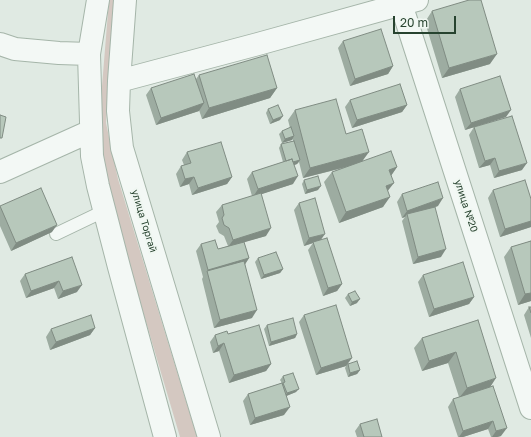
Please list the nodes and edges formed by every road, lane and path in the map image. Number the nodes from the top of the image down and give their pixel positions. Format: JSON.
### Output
{"nodes":[{"id":1,"x":98,"y":0,"type":"edge"},
{"id":2,"x":125,"y":0,"type":"edge"},
{"id":3,"x":409,"y":2,"type":"edge"},
{"id":4,"x":0,"y":44,"type":"edge"},
{"id":5,"x":89,"y":54,"type":"junction"},
{"id":6,"x":119,"y":81,"type":"junction"},
{"id":7,"x":91,"y":131,"type":"junction"},
{"id":8,"x":0,"y":172,"type":"edge"},
{"id":9,"x":104,"y":210,"type":"junction"},
{"id":10,"x":56,"y":234,"type":"edge"},
{"id":11,"x":531,"y":408,"type":"edge"},
{"id":12,"x":165,"y":437,"type":"edge"},
{"id":13,"x":209,"y":437,"type":"edge"}],
"edges":[{"from":1,"to":5,"type":"street"},
{"from":2,"to":6,"type":"street","name":"улица Торгай"},
{"from":3,"to":6,"type":"street"},
{"from":3,"to":11,"type":"street","name":"улица №20"},
{"from":4,"to":5,"type":"street"},
{"from":5,"to":7,"type":"street"},
{"from":6,"to":13,"type":"street","name":"улица Торгай"},
{"from":7,"to":8,"type":"street"},
{"from":7,"to":9,"type":"street"},
{"from":9,"to":10,"type":"lane"},
{"from":9,"to":12,"type":"street"}]}
